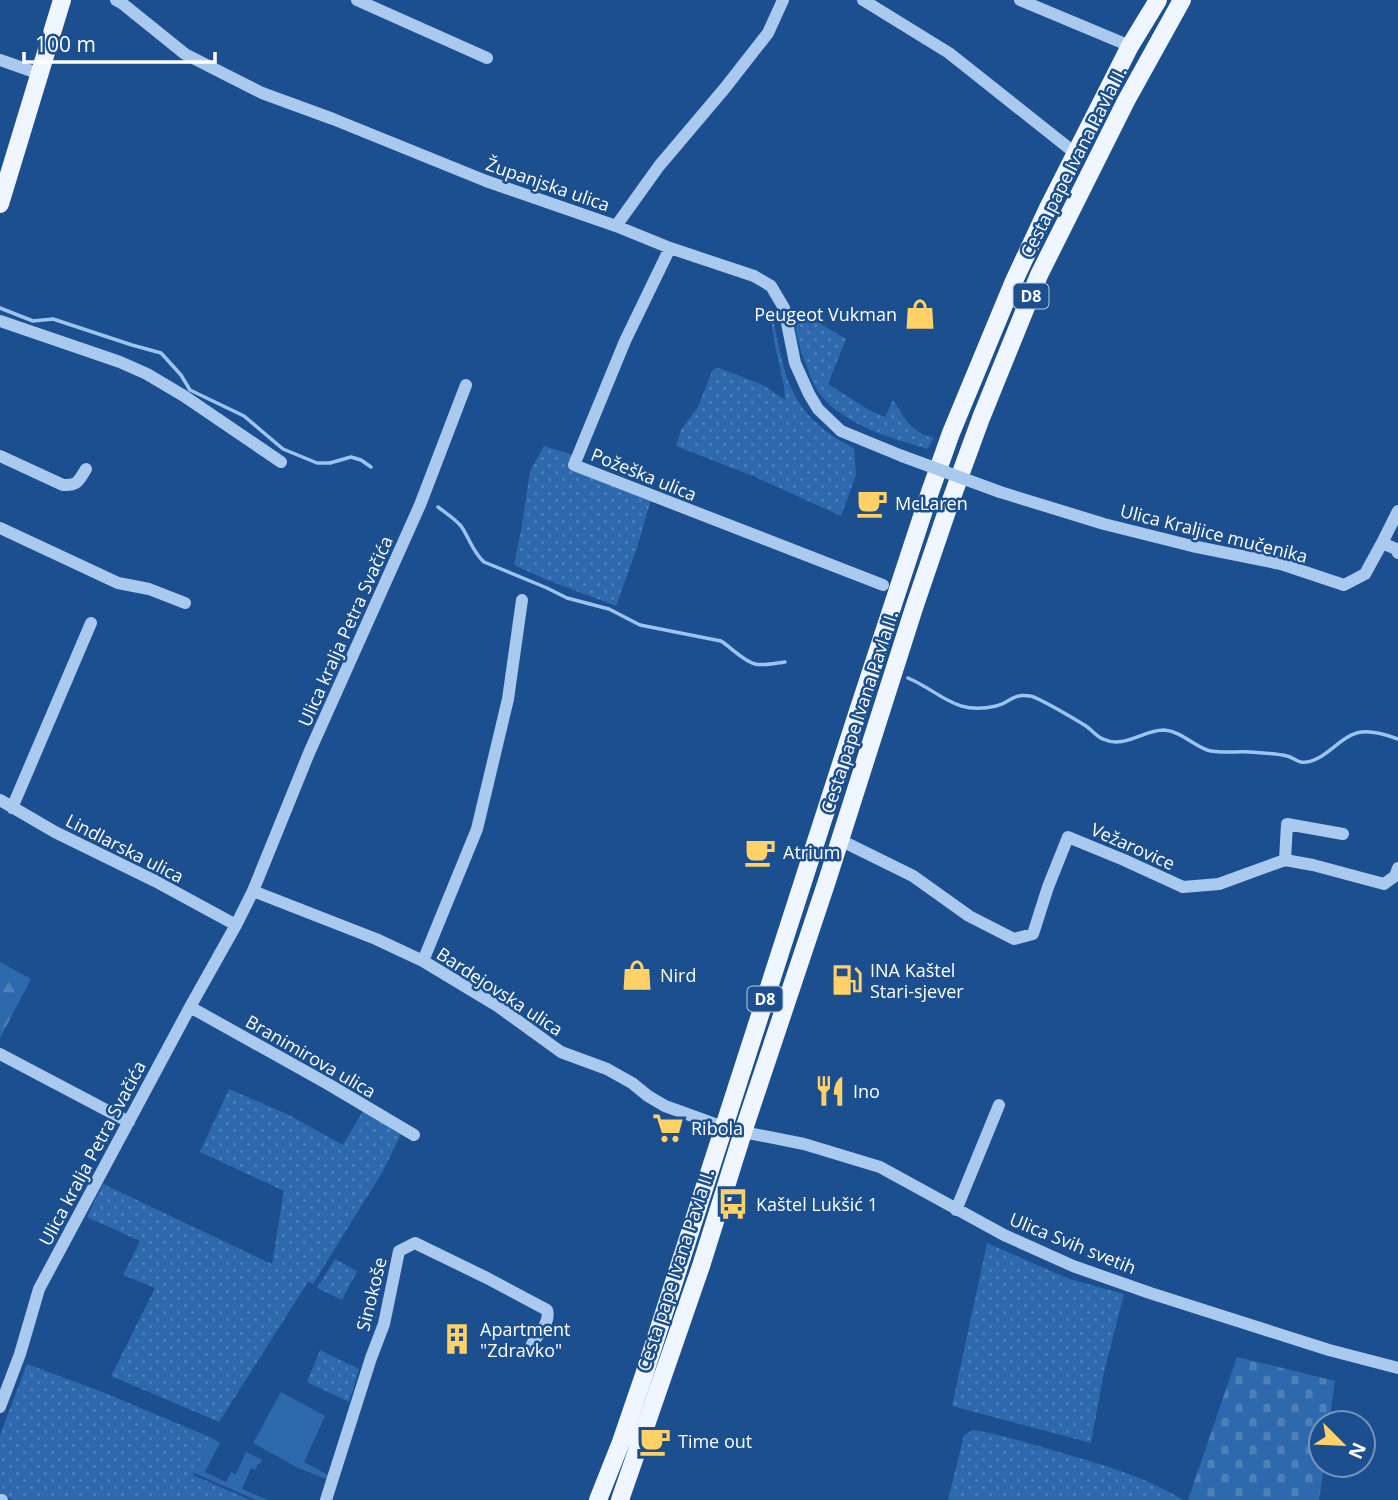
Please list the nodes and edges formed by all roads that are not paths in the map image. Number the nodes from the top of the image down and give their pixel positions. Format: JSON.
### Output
{"nodes":[{"id":1,"x":62,"y":0,"type":"edge"},
{"id":2,"x":116,"y":0,"type":"edge"},
{"id":3,"x":357,"y":0,"type":"edge"},
{"id":4,"x":783,"y":0,"type":"edge"},
{"id":5,"x":863,"y":0,"type":"edge"},
{"id":6,"x":1020,"y":0,"type":"edge"},
{"id":7,"x":1158,"y":0,"type":"edge"},
{"id":8,"x":1182,"y":0,"type":"edge"},
{"id":9,"x":1130,"y":46,"type":"junction"},
{"id":10,"x":487,"y":58,"type":"dead end"},
{"id":11,"x":0,"y":60,"type":"edge"},
{"id":12,"x":40,"y":74,"type":"junction"},
{"id":13,"x":1075,"y":153,"type":"junction"},
{"id":14,"x":4,"y":175,"type":"edge"},
{"id":15,"x":0,"y":204,"type":"edge"},
{"id":16,"x":616,"y":226,"type":"junction"},
{"id":17,"x":670,"y":248,"type":"junction"},
{"id":18,"x":0,"y":321,"type":"edge"},
{"id":19,"x":466,"y":385,"type":"dead end"},
{"id":20,"x":0,"y":456,"type":"edge"},
{"id":21,"x":902,"y":456,"type":"joint"},
{"id":22,"x":281,"y":462,"type":"dead end"},
{"id":23,"x":86,"y":469,"type":"dead end"},
{"id":24,"x":1398,"y":511,"type":"edge"},
{"id":25,"x":0,"y":528,"type":"edge"},
{"id":26,"x":1382,"y":543,"type":"junction"},
{"id":27,"x":1398,"y":552,"type":"edge"},
{"id":28,"x":883,"y":585,"type":"dead end"},
{"id":29,"x":522,"y":600,"type":"dead end"},
{"id":30,"x":185,"y":603,"type":"dead end"},
{"id":31,"x":91,"y":623,"type":"dead end"},
{"id":32,"x":0,"y":800,"type":"edge"},
{"id":33,"x":12,"y":808,"type":"junction"},
{"id":34,"x":1343,"y":834,"type":"dead end"},
{"id":35,"x":840,"y":840,"type":"junction"},
{"id":36,"x":1284,"y":860,"type":"junction"},
{"id":37,"x":1398,"y":868,"type":"edge"},
{"id":38,"x":253,"y":891,"type":"junction"},
{"id":39,"x":236,"y":925,"type":"junction"},
{"id":40,"x":423,"y":961,"type":"junction"},
{"id":41,"x":190,"y":1007,"type":"junction"},
{"id":42,"x":0,"y":1054,"type":"edge"},
{"id":43,"x":999,"y":1105,"type":"dead end"},
{"id":44,"x":129,"y":1122,"type":"junction"},
{"id":45,"x":723,"y":1127,"type":"junction"},
{"id":46,"x":743,"y":1132,"type":"junction"},
{"id":47,"x":414,"y":1135,"type":"dead end"},
{"id":48,"x":956,"y":1210,"type":"junction"},
{"id":49,"x":532,"y":1344,"type":"dead end"},
{"id":50,"x":1398,"y":1368,"type":"edge"},
{"id":51,"x":0,"y":1407,"type":"edge"},
{"id":52,"x":326,"y":1500,"type":"edge"},
{"id":53,"x":598,"y":1500,"type":"edge"},
{"id":54,"x":620,"y":1500,"type":"edge"}],
"edges":[{"from":1,"to":12,"type":"main road"},
{"from":2,"to":16,"type":"street","name":"Županjska ulica"},
{"from":3,"to":10,"type":"street"},
{"from":4,"to":16,"type":"street"},
{"from":5,"to":13,"type":"street"},
{"from":6,"to":9,"type":"street"},
{"from":7,"to":9,"type":"main road","name":"Cesta pape Ivana Pavla II.","number":"D8"},
{"from":8,"to":35,"type":"main road","name":"Cesta pape Ivana Pavla II.","number":"D8"},
{"from":9,"to":13,"type":"main road","name":"Cesta pape Ivana Pavla II.","number":"D8"},
{"from":11,"to":12,"type":"street"},
{"from":12,"to":14,"type":"main road"},
{"from":13,"to":45,"type":"main road","name":"Cesta pape Ivana Pavla II.","number":"D8"},
{"from":14,"to":15,"type":"main road"},
{"from":16,"to":17,"type":"street","name":"Županjska ulica"},
{"from":17,"to":21,"type":"street","name":"Županjska ulica"},
{"from":17,"to":28,"type":"street","name":"Požeška ulica"},
{"from":18,"to":22,"type":"street"},
{"from":19,"to":38,"type":"street","name":"Ulica kralja Petra Svačića"},
{"from":20,"to":23,"type":"street"},
{"from":21,"to":26,"type":"street","name":"Ulica Kraljice mučenika","bridge":true},
{"from":24,"to":26,"type":"street","name":"Ulica Kraljice mučenika"},
{"from":25,"to":30,"type":"street"},
{"from":26,"to":27,"type":"street"},
{"from":29,"to":40,"type":"street"},
{"from":31,"to":33,"type":"street"},
{"from":32,"to":33,"type":"street","name":"Lindlarska ulica"},
{"from":33,"to":39,"type":"street","name":"Lindlarska ulica"},
{"from":34,"to":36,"type":"street"},
{"from":35,"to":36,"type":"street","name":"Vežarovice"},
{"from":35,"to":46,"type":"main road","name":"Cesta pape Ivana Pavla II.","number":"D8"},
{"from":36,"to":37,"type":"street"},
{"from":38,"to":39,"type":"street"},
{"from":38,"to":40,"type":"street","name":"Bardejovska ulica"},
{"from":39,"to":41,"type":"street","name":"Ulica kralja Petra Svačića"},
{"from":40,"to":45,"type":"street","name":"Bardejovska ulica"},
{"from":41,"to":44,"type":"street","name":"Ulica kralja Petra Svačića"},
{"from":41,"to":47,"type":"street","name":"Branimirova ulica"},
{"from":42,"to":44,"type":"street"},
{"from":43,"to":48,"type":"street"},
{"from":44,"to":51,"type":"street","name":"Ulica kralja Petra Svačića"},
{"from":45,"to":53,"type":"main road","name":"Cesta pape Ivana Pavla II.","number":"D8"},
{"from":46,"to":48,"type":"street","name":"Ulica Svih svetih"},
{"from":46,"to":54,"type":"main road","name":"Cesta pape Ivana Pavla II.","number":"D8"},
{"from":48,"to":50,"type":"street","name":"Ulica Svih svetih"},
{"from":49,"to":52,"type":"street","name":"Sinokoše"}]}
